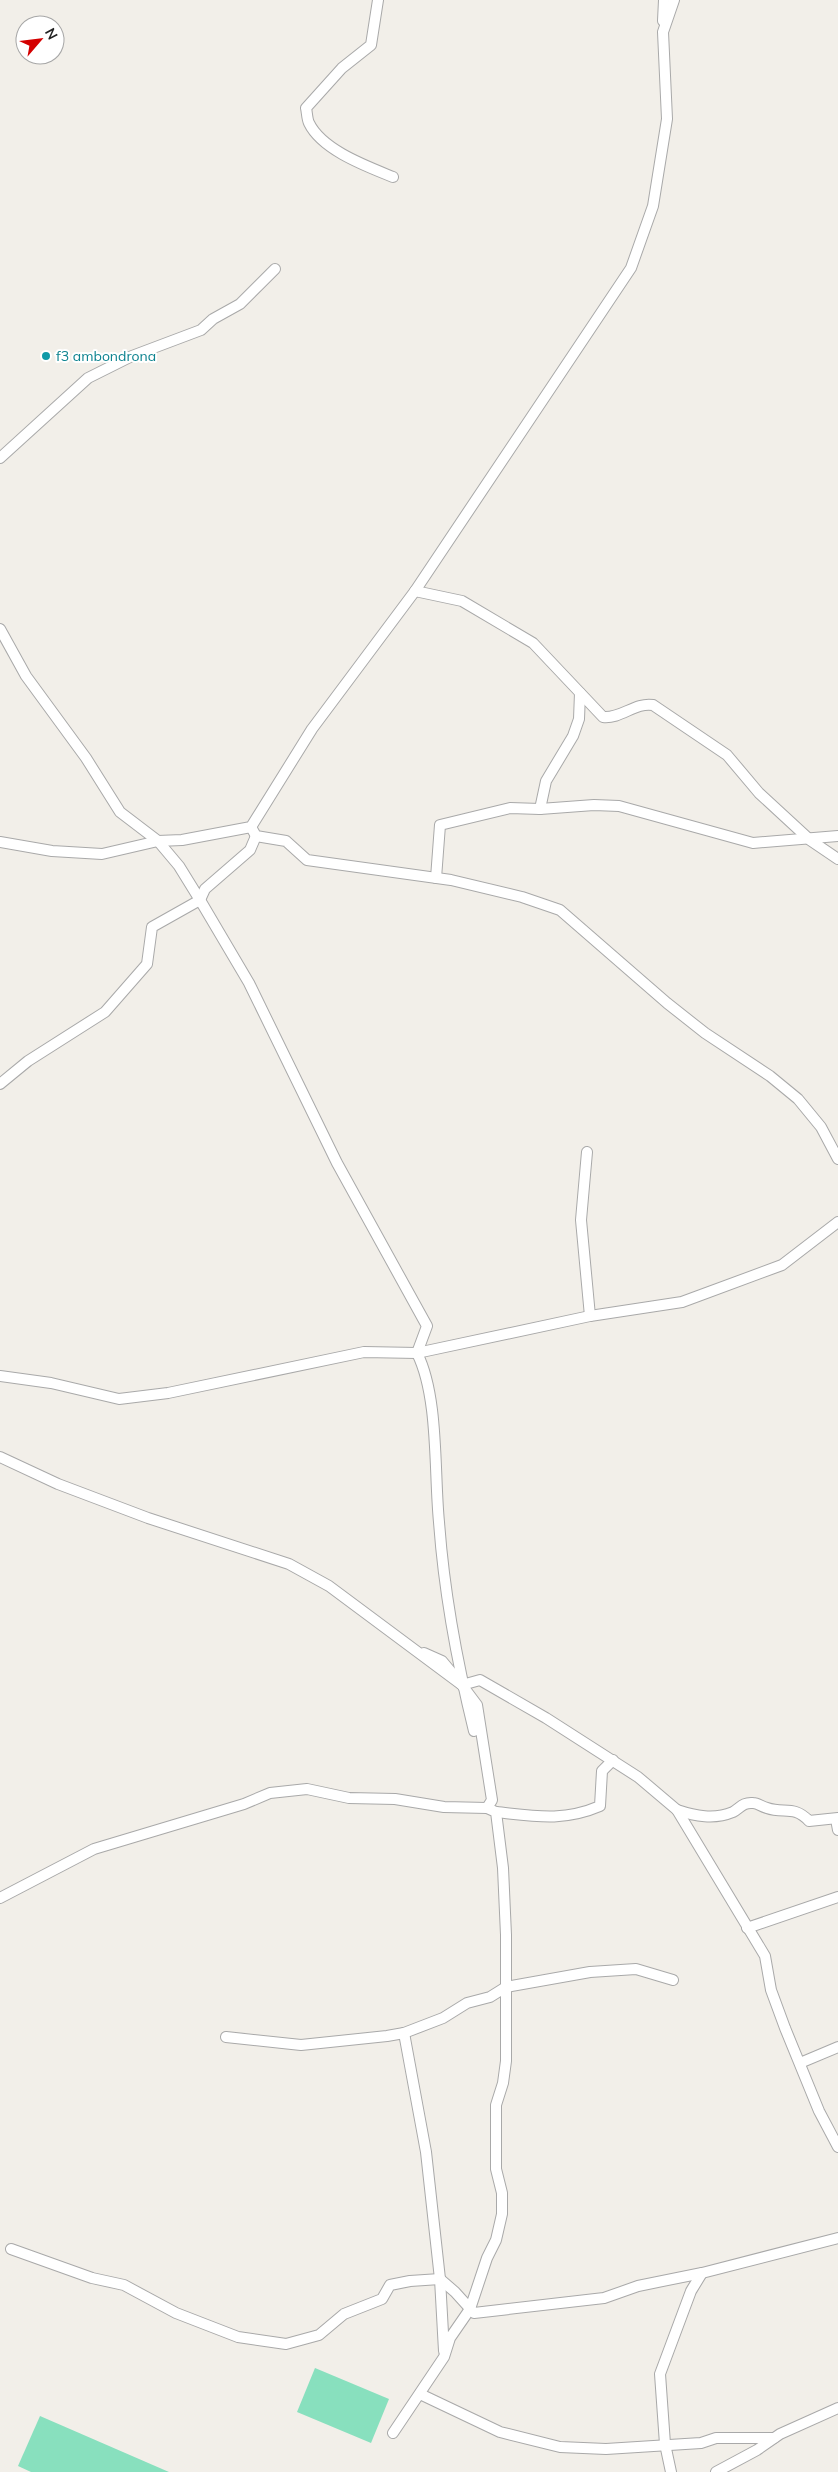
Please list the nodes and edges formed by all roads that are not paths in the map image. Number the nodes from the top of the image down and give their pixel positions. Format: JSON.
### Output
{"nodes":[{"id":1,"x":378,"y":0,"type":"edge"},
{"id":2,"x":664,"y":0,"type":"edge"},
{"id":3,"x":674,"y":0,"type":"edge"},
{"id":4,"x":664,"y":32,"type":"junction"},
{"id":5,"x":393,"y":176,"type":"dead end"},
{"id":6,"x":275,"y":269,"type":"dead end"},
{"id":7,"x":0,"y":458,"type":"edge"},
{"id":8,"x":415,"y":591,"type":"junction"},
{"id":9,"x":0,"y":629,"type":"edge"},
{"id":10,"x":580,"y":693,"type":"junction"},
{"id":11,"x":540,"y":809,"type":"junction"},
{"id":12,"x":254,"y":832,"type":"junction"},
{"id":13,"x":838,"y":836,"type":"edge"},
{"id":14,"x":158,"y":840,"type":"junction"},
{"id":15,"x":810,"y":840,"type":"junction"},
{"id":16,"x":0,"y":842,"type":"edge"},
{"id":17,"x":838,"y":859,"type":"edge"},
{"id":18,"x":436,"y":878,"type":"junction"},
{"id":19,"x":200,"y":900,"type":"junction"},
{"id":20,"x":0,"y":1084,"type":"edge"},
{"id":21,"x":587,"y":1152,"type":"dead end"},
{"id":22,"x":838,"y":1160,"type":"edge"},
{"id":23,"x":838,"y":1222,"type":"edge"},
{"id":24,"x":590,"y":1316,"type":"junction"},
{"id":25,"x":417,"y":1353,"type":"junction"},
{"id":26,"x":0,"y":1376,"type":"edge"},
{"id":27,"x":0,"y":1457,"type":"edge"},
{"id":28,"x":462,"y":1685,"type":"junction"},
{"id":29,"x":474,"y":1731,"type":"dead end"},
{"id":30,"x":613,"y":1760,"type":"junction"},
{"id":31,"x":492,"y":1810,"type":"junction"},
{"id":32,"x":676,"y":1810,"type":"junction"},
{"id":33,"x":837,"y":1822,"type":"edge"},
{"id":34,"x":838,"y":1897,"type":"edge"},
{"id":35,"x":0,"y":1898,"type":"edge"},
{"id":36,"x":747,"y":1928,"type":"junction"},
{"id":37,"x":673,"y":1980,"type":"dead end"},
{"id":38,"x":506,"y":1987,"type":"junction"},
{"id":39,"x":404,"y":2033,"type":"junction"},
{"id":40,"x":226,"y":2037,"type":"dead end"},
{"id":41,"x":838,"y":2047,"type":"edge"},
{"id":42,"x":800,"y":2063,"type":"junction"},
{"id":43,"x":838,"y":2147,"type":"edge"},
{"id":44,"x":838,"y":2238,"type":"edge"},
{"id":45,"x":11,"y":2249,"type":"dead end"},
{"id":46,"x":702,"y":2273,"type":"junction"},
{"id":47,"x":440,"y":2279,"type":"junction"},
{"id":48,"x":470,"y":2308,"type":"junction"},
{"id":49,"x":444,"y":2357,"type":"junction"},
{"id":50,"x":420,"y":2394,"type":"junction"},
{"id":51,"x":838,"y":2408,"type":"edge"},
{"id":52,"x":393,"y":2433,"type":"dead end"},
{"id":53,"x":757,"y":2438,"type":"junction"},
{"id":54,"x":774,"y":2438,"type":"junction"},
{"id":55,"x":665,"y":2444,"type":"junction"},
{"id":56,"x":756,"y":2450,"type":"junction"},
{"id":57,"x":671,"y":2472,"type":"edge"},
{"id":58,"x":716,"y":2472,"type":"edge"}],
"edges":[{"from":1,"to":5,"type":"street"},
{"from":2,"to":4,"type":"street"},
{"from":3,"to":4,"type":"street"},
{"from":4,"to":8,"type":"street"},
{"from":6,"to":7,"type":"street"},
{"from":8,"to":10,"type":"street"},
{"from":8,"to":12,"type":"street"},
{"from":9,"to":14,"type":"street"},
{"from":10,"to":11,"type":"street"},
{"from":10,"to":15,"type":"street"},
{"from":11,"to":15,"type":"street"},
{"from":11,"to":18,"type":"street"},
{"from":12,"to":14,"type":"street"},
{"from":12,"to":18,"type":"street"},
{"from":12,"to":19,"type":"street"},
{"from":13,"to":15,"type":"street"},
{"from":14,"to":16,"type":"street"},
{"from":14,"to":19,"type":"street"},
{"from":15,"to":17,"type":"street"},
{"from":18,"to":22,"type":"street"},
{"from":19,"to":20,"type":"street"},
{"from":19,"to":25,"type":"street"},
{"from":21,"to":24,"type":"street"},
{"from":23,"to":24,"type":"street"},
{"from":24,"to":25,"type":"street"},
{"from":25,"to":26,"type":"street"},
{"from":25,"to":28,"type":"street"},
{"from":27,"to":28,"type":"street"},
{"from":28,"to":29,"type":"street"},
{"from":28,"to":30,"type":"street"},
{"from":28,"to":31,"type":"street"},
{"from":30,"to":31,"type":"street"},
{"from":30,"to":32,"type":"street"},
{"from":31,"to":35,"type":"street"},
{"from":31,"to":38,"type":"street"},
{"from":32,"to":33,"type":"street"},
{"from":32,"to":36,"type":"street"},
{"from":34,"to":36,"type":"street"},
{"from":36,"to":42,"type":"street"},
{"from":37,"to":38,"type":"street"},
{"from":38,"to":39,"type":"street"},
{"from":38,"to":48,"type":"street"},
{"from":39,"to":40,"type":"street"},
{"from":39,"to":47,"type":"street"},
{"from":41,"to":42,"type":"street"},
{"from":42,"to":43,"type":"street"},
{"from":44,"to":46,"type":"street"},
{"from":45,"to":47,"type":"street"},
{"from":46,"to":48,"type":"street"},
{"from":46,"to":55,"type":"street"},
{"from":47,"to":48,"type":"street"},
{"from":47,"to":49,"type":"street"},
{"from":48,"to":49,"type":"street"},
{"from":49,"to":50,"type":"street"},
{"from":50,"to":52,"type":"street"},
{"from":50,"to":55,"type":"street"},
{"from":51,"to":54,"type":"street"},
{"from":53,"to":54,"type":"street"},
{"from":53,"to":55,"type":"street"},
{"from":53,"to":56,"type":"street"},
{"from":54,"to":56,"type":"street"},
{"from":55,"to":57,"type":"street"},
{"from":56,"to":58,"type":"street"}]}
